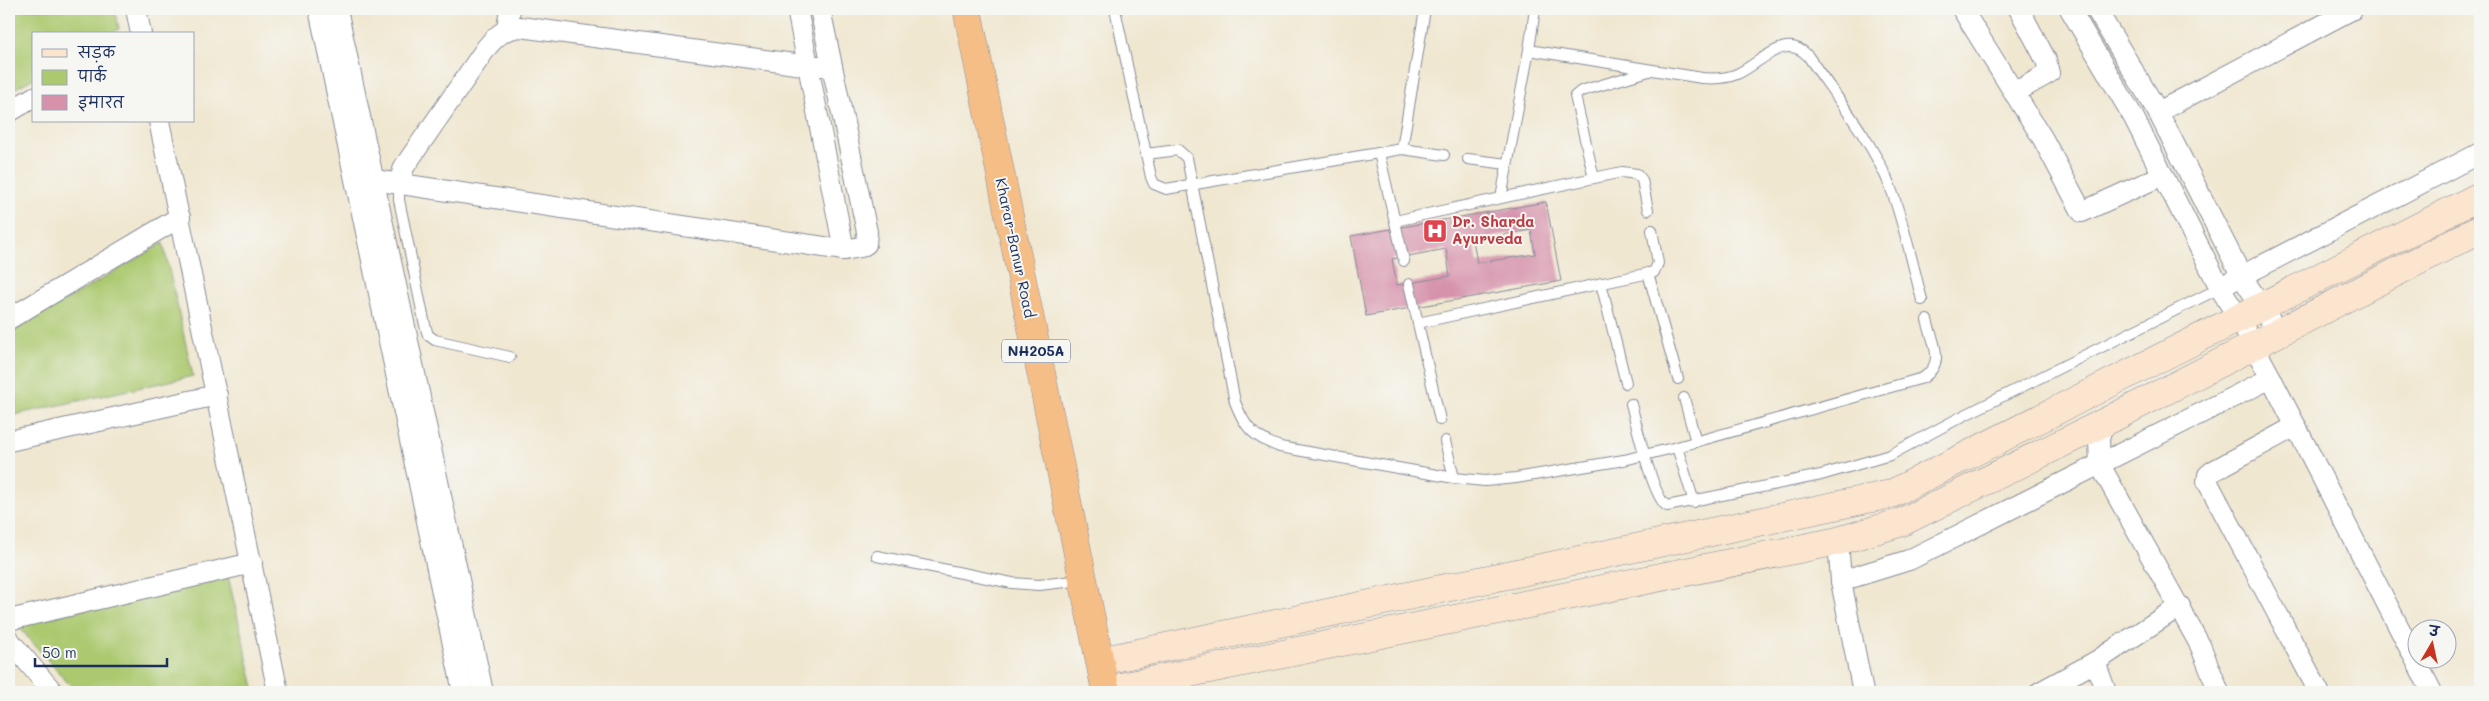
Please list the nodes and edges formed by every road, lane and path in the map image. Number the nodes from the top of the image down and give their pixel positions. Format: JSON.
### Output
{"nodes":[{"id":1,"x":136,"y":9,"type":"edge"},
{"id":2,"x":319,"y":9,"type":"edge"},
{"id":3,"x":337,"y":9,"type":"edge"},
{"id":4,"x":797,"y":9,"type":"edge"},
{"id":5,"x":820,"y":9,"type":"edge"},
{"id":6,"x":967,"y":9,"type":"edge"},
{"id":7,"x":1115,"y":9,"type":"edge"},
{"id":8,"x":1424,"y":9,"type":"edge"},
{"id":9,"x":1535,"y":9,"type":"edge"},
{"id":10,"x":1962,"y":9,"type":"edge"},
{"id":11,"x":2019,"y":9,"type":"edge"},
{"id":12,"x":2070,"y":9,"type":"edge"},
{"id":13,"x":2096,"y":9,"type":"edge"},
{"id":14,"x":2353,"y":9,"type":"edge"},
{"id":15,"x":2316,"y":16,"type":"edge"},
{"id":16,"x":508,"y":19,"type":"edge"},
{"id":17,"x":141,"y":32,"type":"edge"},
{"id":18,"x":1529,"y":50,"type":"junction"},
{"id":19,"x":810,"y":66,"type":"junction"},
{"id":20,"x":832,"y":66,"type":"junction"},
{"id":21,"x":1652,"y":70,"type":"junction"},
{"id":22,"x":2014,"y":93,"type":"junction"},
{"id":23,"x":32,"y":98,"type":"edge"},
{"id":24,"x":9,"y":112,"type":"edge"},
{"id":25,"x":2158,"y":112,"type":"junction"},
{"id":26,"x":160,"y":122,"type":"edge"},
{"id":27,"x":1402,"y":149,"type":"junction"},
{"id":28,"x":1379,"y":153,"type":"junction"},
{"id":29,"x":1146,"y":154,"type":"junction"},
{"id":30,"x":2480,"y":154,"type":"edge"},
{"id":31,"x":1444,"y":155,"type":"dead end"},
{"id":32,"x":1468,"y":159,"type":"dead end"},
{"id":33,"x":1507,"y":164,"type":"junction"},
{"id":34,"x":2163,"y":175,"type":"junction"},
{"id":35,"x":1594,"y":178,"type":"junction"},
{"id":36,"x":374,"y":180,"type":"junction"},
{"id":37,"x":399,"y":183,"type":"junction"},
{"id":38,"x":1193,"y":186,"type":"junction"},
{"id":39,"x":2480,"y":196,"type":"edge"},
{"id":40,"x":1501,"y":198,"type":"junction"},
{"id":41,"x":1648,"y":210,"type":"dead end"},
{"id":42,"x":180,"y":217,"type":"junction"},
{"id":43,"x":1395,"y":221,"type":"junction"},
{"id":44,"x":2480,"y":229,"type":"edge"},
{"id":45,"x":1652,"y":230,"type":"dead end"},
{"id":46,"x":844,"y":250,"type":"junction"},
{"id":47,"x":1404,"y":261,"type":"dead end"},
{"id":48,"x":1648,"y":273,"type":"junction"},
{"id":49,"x":2241,"y":274,"type":"junction"},
{"id":50,"x":1601,"y":283,"type":"junction"},
{"id":51,"x":1409,"y":284,"type":"dead end"},
{"id":52,"x":2220,"y":288,"type":"junction"},
{"id":53,"x":1922,"y":300,"type":"dead end"},
{"id":54,"x":2250,"y":314,"type":"junction"},
{"id":55,"x":9,"y":319,"type":"edge"},
{"id":56,"x":1927,"y":320,"type":"dead end"},
{"id":57,"x":1418,"y":323,"type":"junction"},
{"id":58,"x":2278,"y":333,"type":"junction"},
{"id":59,"x":2254,"y":346,"type":"junction"},
{"id":60,"x":510,"y":357,"type":"dead end"},
{"id":61,"x":2271,"y":378,"type":"junction"},
{"id":62,"x":1678,"y":379,"type":"dead end"},
{"id":63,"x":1626,"y":383,"type":"dead end"},
{"id":64,"x":217,"y":395,"type":"junction"},
{"id":65,"x":1684,"y":398,"type":"dead end"},
{"id":66,"x":1631,"y":404,"type":"dead end"},
{"id":67,"x":1440,"y":420,"type":"dead end"},
{"id":68,"x":2103,"y":423,"type":"junction"},
{"id":69,"x":2296,"y":426,"type":"junction"},
{"id":70,"x":9,"y":441,"type":"edge"},
{"id":71,"x":1445,"y":442,"type":"dead end"},
{"id":72,"x":1696,"y":442,"type":"junction"},
{"id":73,"x":1677,"y":447,"type":"junction"},
{"id":74,"x":1644,"y":455,"type":"junction"},
{"id":75,"x":2100,"y":465,"type":"junction"},
{"id":76,"x":1454,"y":478,"type":"junction"},
{"id":77,"x":1694,"y":502,"type":"junction"},
{"id":78,"x":1838,"y":541,"type":"junction"},
{"id":79,"x":877,"y":556,"type":"dead end"},
{"id":80,"x":252,"y":564,"type":"junction"},
{"id":81,"x":1083,"y":580,"type":"junction"},
{"id":82,"x":1841,"y":581,"type":"junction"},
{"id":83,"x":2180,"y":606,"type":"junction"},
{"id":84,"x":9,"y":620,"type":"edge"},
{"id":85,"x":9,"y":640,"type":"edge"},
{"id":86,"x":1100,"y":661,"type":"junction"},
{"id":87,"x":2094,"y":662,"type":"junction"},
{"id":88,"x":1106,"y":691,"type":"edge"},
{"id":89,"x":53,"y":692,"type":"edge"},
{"id":90,"x":278,"y":692,"type":"edge"},
{"id":91,"x":463,"y":692,"type":"edge"},
{"id":92,"x":483,"y":692,"type":"edge"},
{"id":93,"x":1863,"y":692,"type":"edge"},
{"id":94,"x":2040,"y":692,"type":"edge"},
{"id":95,"x":2106,"y":692,"type":"edge"},
{"id":96,"x":2218,"y":692,"type":"edge"},
{"id":97,"x":2319,"y":692,"type":"edge"},
{"id":98,"x":2432,"y":692,"type":"edge"}],
"edges":[{"from":1,"to":17,"type":"street"},
{"from":2,"to":91,"type":"street"},
{"from":3,"to":36,"type":"street"},
{"from":4,"to":19,"type":"street"},
{"from":5,"to":20,"type":"street"},
{"from":6,"to":81,"type":"highway","name":"Kharar-Banur Road","number":"NH205A"},
{"from":7,"to":29,"type":"lane"},
{"from":8,"to":27,"type":"lane"},
{"from":9,"to":18,"type":"lane"},
{"from":10,"to":22,"type":"street"},
{"from":11,"to":22,"type":"street"},
{"from":12,"to":34,"type":"street"},
{"from":13,"to":25,"type":"street"},
{"from":14,"to":15,"type":"street"},
{"from":15,"to":25,"type":"street"},
{"from":16,"to":19,"type":"street"},
{"from":16,"to":37,"type":"street"},
{"from":18,"to":21,"type":"lane"},
{"from":18,"to":33,"type":"lane"},
{"from":19,"to":20,"type":"street"},
{"from":19,"to":46,"type":"street"},
{"from":20,"to":46,"type":"street"},
{"from":21,"to":35,"type":"lane"},
{"from":21,"to":53,"type":"lane"},
{"from":22,"to":34,"type":"street"},
{"from":23,"to":24,"type":"street"},
{"from":25,"to":49,"type":"street"},
{"from":26,"to":42,"type":"street"},
{"from":27,"to":28,"type":"lane"},
{"from":27,"to":31,"type":"lane"},
{"from":28,"to":38,"type":"lane"},
{"from":28,"to":43,"type":"lane"},
{"from":29,"to":38,"type":"lane"},
{"from":29,"to":38,"type":"lane"},
{"from":30,"to":49,"type":"street"},
{"from":32,"to":33,"type":"lane"},
{"from":33,"to":40,"type":"lane"},
{"from":34,"to":52,"type":"street"},
{"from":35,"to":40,"type":"lane"},
{"from":35,"to":41,"type":"lane"},
{"from":36,"to":37,"type":"street"},
{"from":36,"to":92,"type":"street"},
{"from":37,"to":46,"type":"street"},
{"from":37,"to":60,"type":"lane"},
{"from":38,"to":76,"type":"lane"},
{"from":39,"to":54,"type":"main road"},
{"from":40,"to":43,"type":"lane"},
{"from":42,"to":55,"type":"street"},
{"from":42,"to":64,"type":"street"},
{"from":43,"to":47,"type":"lane"},
{"from":44,"to":58,"type":"main road"},
{"from":45,"to":48,"type":"lane"},
{"from":48,"to":50,"type":"lane"},
{"from":48,"to":62,"type":"lane"},
{"from":49,"to":52,"type":"street"},
{"from":49,"to":54,"type":"street"},
{"from":50,"to":57,"type":"lane"},
{"from":50,"to":63,"type":"lane"},
{"from":51,"to":57,"type":"lane"},
{"from":52,"to":54,"type":"street"},
{"from":52,"to":77,"type":"lane"},
{"from":54,"to":58,"type":"street"},
{"from":54,"to":59,"type":"street"},
{"from":54,"to":86,"type":"main road"},
{"from":56,"to":72,"type":"lane"},
{"from":57,"to":67,"type":"lane"},
{"from":58,"to":59,"type":"main road"},
{"from":59,"to":61,"type":"street"},
{"from":59,"to":68,"type":"main road"},
{"from":61,"to":69,"type":"street"},
{"from":61,"to":75,"type":"street"},
{"from":64,"to":70,"type":"street"},
{"from":64,"to":80,"type":"street"},
{"from":65,"to":72,"type":"lane"},
{"from":66,"to":74,"type":"lane"},
{"from":68,"to":75,"type":"street"},
{"from":68,"to":78,"type":"main road"},
{"from":69,"to":97,"type":"street"},
{"from":69,"to":98,"type":"street"},
{"from":71,"to":76,"type":"lane"},
{"from":72,"to":73,"type":"lane"},
{"from":73,"to":74,"type":"lane"},
{"from":73,"to":77,"type":"lane"},
{"from":74,"to":76,"type":"lane"},
{"from":74,"to":77,"type":"lane"},
{"from":75,"to":82,"type":"street"},
{"from":75,"to":83,"type":"street"},
{"from":78,"to":82,"type":"street"},
{"from":78,"to":88,"type":"main road"},
{"from":79,"to":81,"type":"lane"},
{"from":80,"to":84,"type":"street"},
{"from":80,"to":90,"type":"street"},
{"from":81,"to":86,"type":"highway","name":"Kharar-Banur Road","number":"NH205A"},
{"from":82,"to":93,"type":"street"},
{"from":83,"to":87,"type":"street"},
{"from":83,"to":96,"type":"street"},
{"from":85,"to":89,"type":"street"},
{"from":86,"to":88,"type":"highway","name":"Kharar-Banur Road","number":"NH205A"},
{"from":87,"to":94,"type":"street"},
{"from":87,"to":95,"type":"street"}]}
